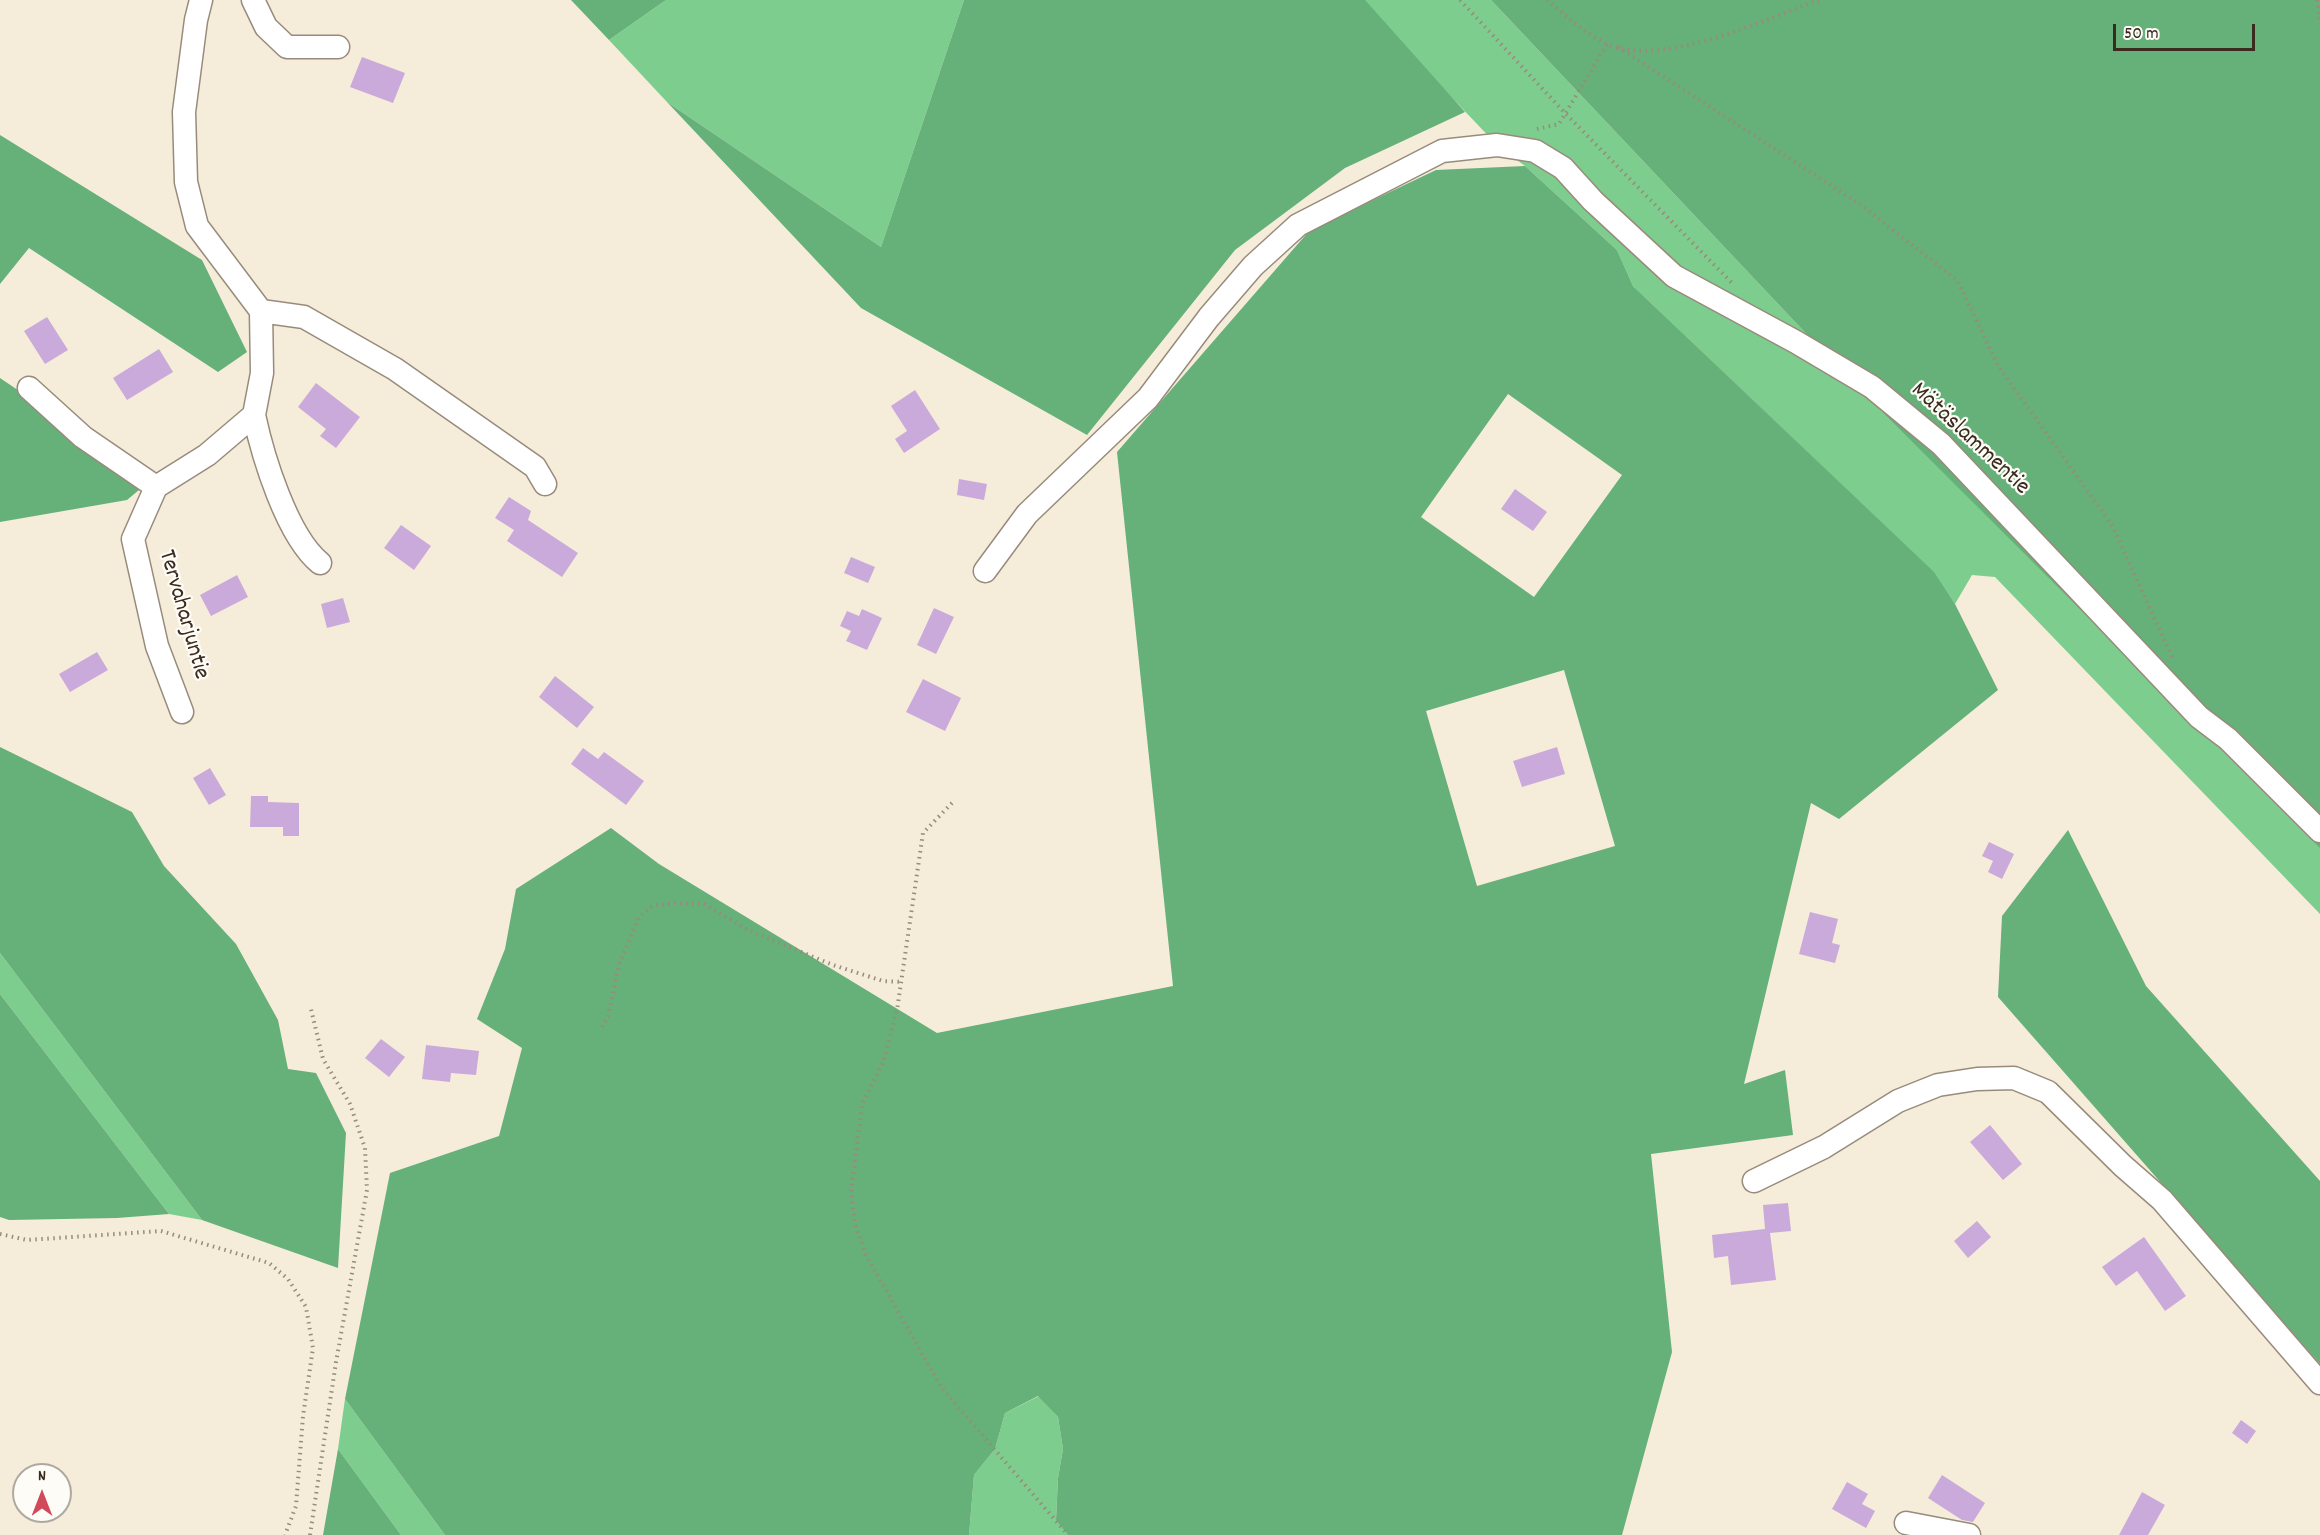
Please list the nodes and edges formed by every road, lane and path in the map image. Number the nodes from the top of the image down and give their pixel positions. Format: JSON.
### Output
{"nodes":[{"id":1,"x":201,"y":0,"type":"edge"},
{"id":2,"x":253,"y":0,"type":"edge"},
{"id":3,"x":1460,"y":0,"type":"edge"},
{"id":4,"x":1547,"y":0,"type":"edge"},
{"id":5,"x":1819,"y":0,"type":"edge"},
{"id":6,"x":2317,"y":0,"type":"edge"},
{"id":7,"x":2320,"y":19,"type":"edge"},
{"id":8,"x":1607,"y":44,"type":"junction"},
{"id":9,"x":338,"y":47,"type":"dead end"},
{"id":10,"x":1618,"y":47,"type":"junction"},
{"id":11,"x":1564,"y":112,"type":"junction"},
{"id":12,"x":1739,"y":290,"type":"dead end"},
{"id":13,"x":261,"y":311,"type":"junction"},
{"id":14,"x":29,"y":388,"type":"dead end"},
{"id":15,"x":254,"y":415,"type":"junction"},
{"id":16,"x":545,"y":484,"type":"dead end"},
{"id":17,"x":156,"y":487,"type":"junction"},
{"id":18,"x":320,"y":563,"type":"dead end"},
{"id":19,"x":985,"y":571,"type":"dead end"},
{"id":20,"x":2175,"y":664,"type":"dead end"},
{"id":21,"x":183,"y":712,"type":"dead end"},
{"id":22,"x":952,"y":803,"type":"dead end"},
{"id":23,"x":2320,"y":831,"type":"edge"},
{"id":24,"x":902,"y":982,"type":"junction"},
{"id":25,"x":311,"y":1009,"type":"dead end"},
{"id":26,"x":602,"y":1027,"type":"dead end"},
{"id":27,"x":1754,"y":1181,"type":"dead end"},
{"id":28,"x":0,"y":1233,"type":"edge"},
{"id":29,"x":2320,"y":1383,"type":"edge"},
{"id":30,"x":1906,"y":1523,"type":"dead end"},
{"id":31,"x":285,"y":1535,"type":"edge"},
{"id":32,"x":310,"y":1535,"type":"edge"},
{"id":33,"x":1068,"y":1535,"type":"edge"},
{"id":34,"x":1969,"y":1535,"type":"edge"}],
"edges":[{"from":1,"to":13,"type":"street"},
{"from":2,"to":9,"type":"street"},
{"from":3,"to":11,"type":"path"},
{"from":4,"to":8,"type":"path"},
{"from":5,"to":10,"type":"path"},
{"from":6,"to":7,"type":"path"},
{"from":8,"to":10,"type":"path"},
{"from":8,"to":11,"type":"path"},
{"from":10,"to":20,"type":"path"},
{"from":11,"to":12,"type":"path"},
{"from":13,"to":15,"type":"street"},
{"from":13,"to":16,"type":"street"},
{"from":14,"to":17,"type":"street"},
{"from":15,"to":17,"type":"street"},
{"from":15,"to":18,"type":"street"},
{"from":17,"to":21,"type":"street","name":"Tervaharjuntie"},
{"from":19,"to":23,"type":"street","name":"Mätäslammentie"},
{"from":22,"to":24,"type":"path"},
{"from":24,"to":26,"type":"path"},
{"from":24,"to":33,"type":"path"},
{"from":25,"to":32,"type":"path"},
{"from":27,"to":29,"type":"street"},
{"from":28,"to":31,"type":"path"},
{"from":30,"to":34,"type":"street"}]}
